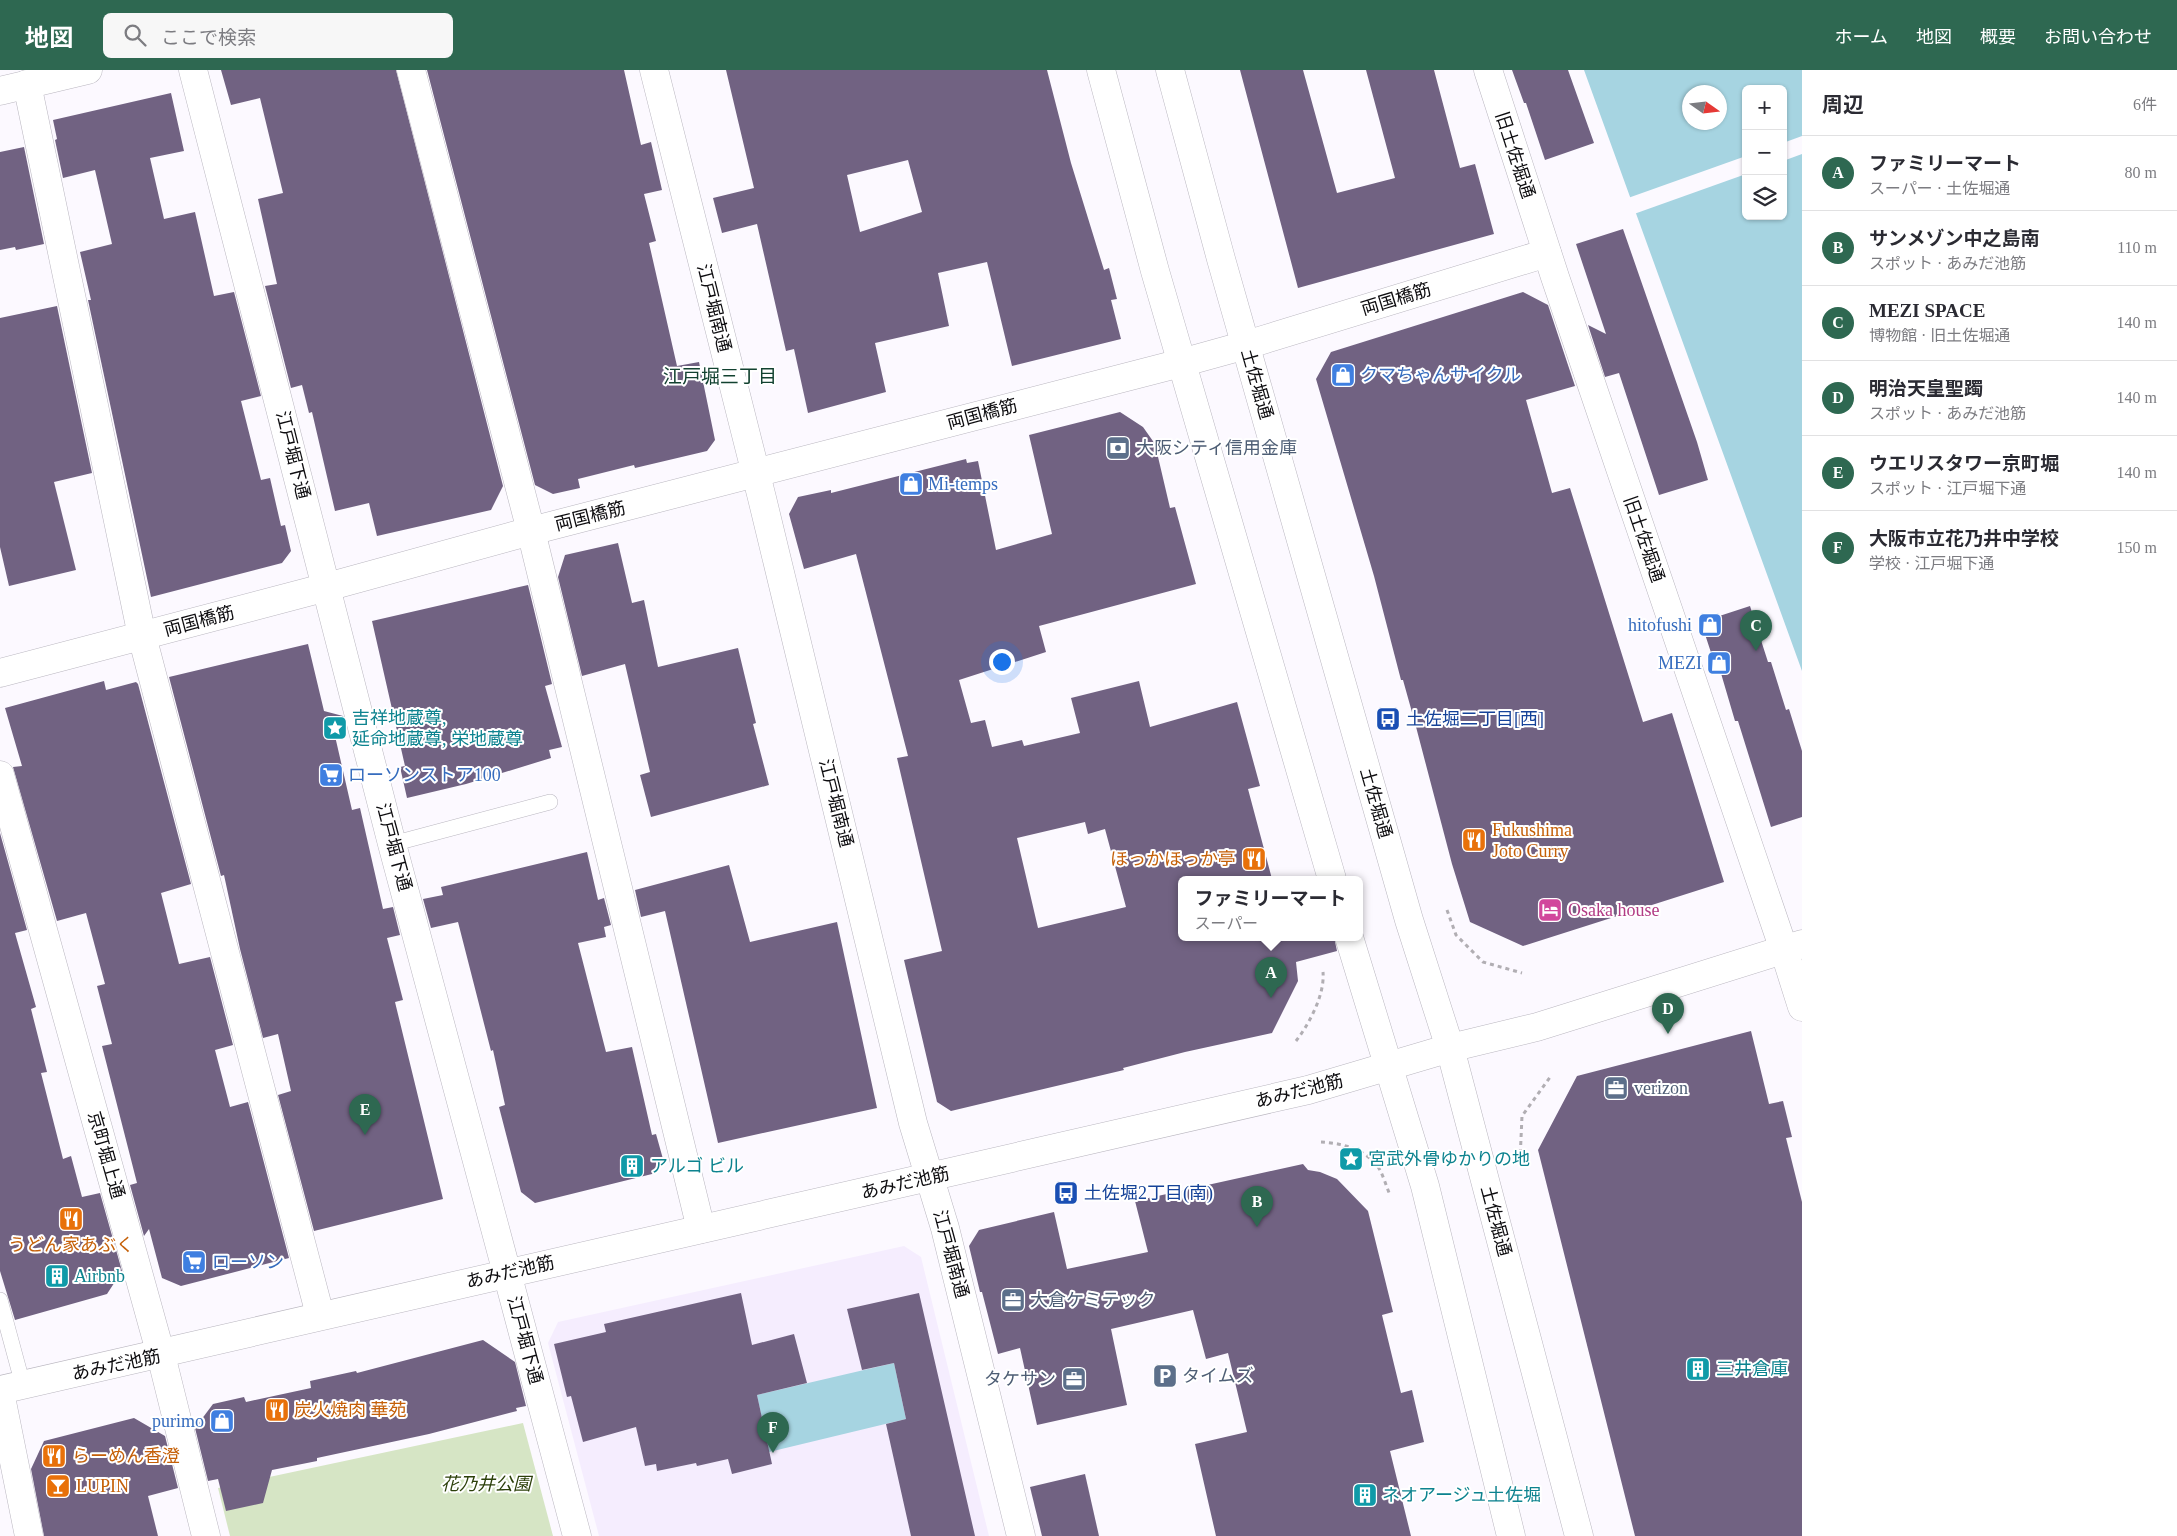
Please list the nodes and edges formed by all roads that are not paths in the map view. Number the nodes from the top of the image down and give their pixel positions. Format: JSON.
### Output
{"nodes":[{"id":1,"x":88,"y":70,"type":"edge"},
{"id":2,"x":194,"y":70,"type":"edge"},
{"id":3,"x":411,"y":70,"type":"edge"},
{"id":4,"x":654,"y":70,"type":"edge"},
{"id":5,"x":1101,"y":70,"type":"edge"},
{"id":6,"x":1170,"y":70,"type":"edge"},
{"id":7,"x":1488,"y":70,"type":"edge"},
{"id":8,"x":27,"y":84,"type":"junction"},
{"id":9,"x":0,"y":91,"type":"edge"},
{"id":10,"x":1547,"y":253,"type":"junction"},
{"id":11,"x":1246,"y":345,"type":"junction"},
{"id":12,"x":1181,"y":363,"type":"junction"},
{"id":13,"x":756,"y":473,"type":"junction"},
{"id":14,"x":531,"y":531,"type":"junction"},
{"id":15,"x":327,"y":587,"type":"junction"},
{"id":16,"x":142,"y":636,"type":"junction"},
{"id":17,"x":0,"y":672,"type":"edge"},
{"id":18,"x":0,"y":775,"type":"edge"},
{"id":19,"x":550,"y":802,"type":"dead end"},
{"id":20,"x":392,"y":844,"type":"junction"},
{"id":21,"x":1331,"y":876,"type":"edge"},
{"id":22,"x":1350,"y":941,"type":"edge"},
{"id":23,"x":1793,"y":947,"type":"edge"},
{"id":24,"x":1802,"y":1007,"type":"edge"},
{"id":25,"x":1450,"y":1048,"type":"junction"},
{"id":26,"x":1388,"y":1067,"type":"junction"},
{"id":27,"x":930,"y":1177,"type":"junction"},
{"id":28,"x":701,"y":1229,"type":"junction"},
{"id":29,"x":507,"y":1273,"type":"junction"},
{"id":30,"x":0,"y":1300,"type":"edge"},
{"id":31,"x":320,"y":1315,"type":"junction"},
{"id":32,"x":161,"y":1355,"type":"junction"},
{"id":33,"x":8,"y":1389,"type":"edge"},
{"id":34,"x":30,"y":1536,"type":"edge"},
{"id":35,"x":206,"y":1536,"type":"edge"},
{"id":36,"x":577,"y":1536,"type":"edge"},
{"id":37,"x":1021,"y":1536,"type":"edge"},
{"id":38,"x":1511,"y":1536,"type":"edge"},
{"id":39,"x":1579,"y":1536,"type":"edge"}],
"edges":[{"from":1,"to":8,"type":"street"},
{"from":2,"to":15,"type":"street","name":"江戸堀下通"},
{"from":3,"to":14,"type":"street"},
{"from":4,"to":13,"type":"street","name":"江戸堀南通"},
{"from":5,"to":12,"type":"street"},
{"from":6,"to":11,"type":"street","name":"土佐堀通"},
{"from":7,"to":10,"type":"street","name":"旧土佐堀通"},
{"from":8,"to":9,"type":"street"},
{"from":8,"to":16,"type":"street"},
{"from":10,"to":11,"type":"street","name":"両国橋筋"},
{"from":10,"to":23,"type":"street","name":"旧土佐堀通"},
{"from":11,"to":12,"type":"street","name":"両国橋筋"},
{"from":11,"to":25,"type":"street","name":"土佐堀通"},
{"from":12,"to":13,"type":"street","name":"両国橋筋"},
{"from":12,"to":21,"type":"street"},
{"from":13,"to":14,"type":"street","name":"両国橋筋"},
{"from":13,"to":27,"type":"street","name":"江戸堀南通"},
{"from":14,"to":15,"type":"street","name":"両国橋筋"},
{"from":14,"to":28,"type":"street"},
{"from":15,"to":16,"type":"street","name":"両国橋筋"},
{"from":15,"to":20,"type":"street","name":"江戸堀下通"},
{"from":16,"to":17,"type":"street","name":"両国橋筋"},
{"from":16,"to":31,"type":"street"},
{"from":18,"to":32,"type":"street","name":"京町堀上通"},
{"from":19,"to":20,"type":"lane"},
{"from":20,"to":29,"type":"street","name":"江戸堀下通"},
{"from":22,"to":26,"type":"street"},
{"from":23,"to":24,"type":"street","name":"旧土佐堀通"},
{"from":23,"to":25,"type":"street","name":"あみだ池筋"},
{"from":25,"to":26,"type":"street","name":"あみだ池筋"},
{"from":25,"to":39,"type":"street","name":"土佐堀通"},
{"from":26,"to":27,"type":"street","name":"あみだ池筋"},
{"from":26,"to":38,"type":"street"},
{"from":27,"to":28,"type":"street","name":"あみだ池筋"},
{"from":27,"to":37,"type":"street","name":"江戸堀南通"},
{"from":28,"to":29,"type":"street","name":"あみだ池筋"},
{"from":29,"to":31,"type":"street","name":"あみだ池筋"},
{"from":29,"to":36,"type":"street","name":"江戸堀下通"},
{"from":30,"to":33,"type":"lane"},
{"from":31,"to":32,"type":"street","name":"あみだ池筋"},
{"from":32,"to":33,"type":"street","name":"あみだ池筋"},
{"from":32,"to":35,"type":"street","name":"京町堀上通"},
{"from":33,"to":34,"type":"street"}]}
